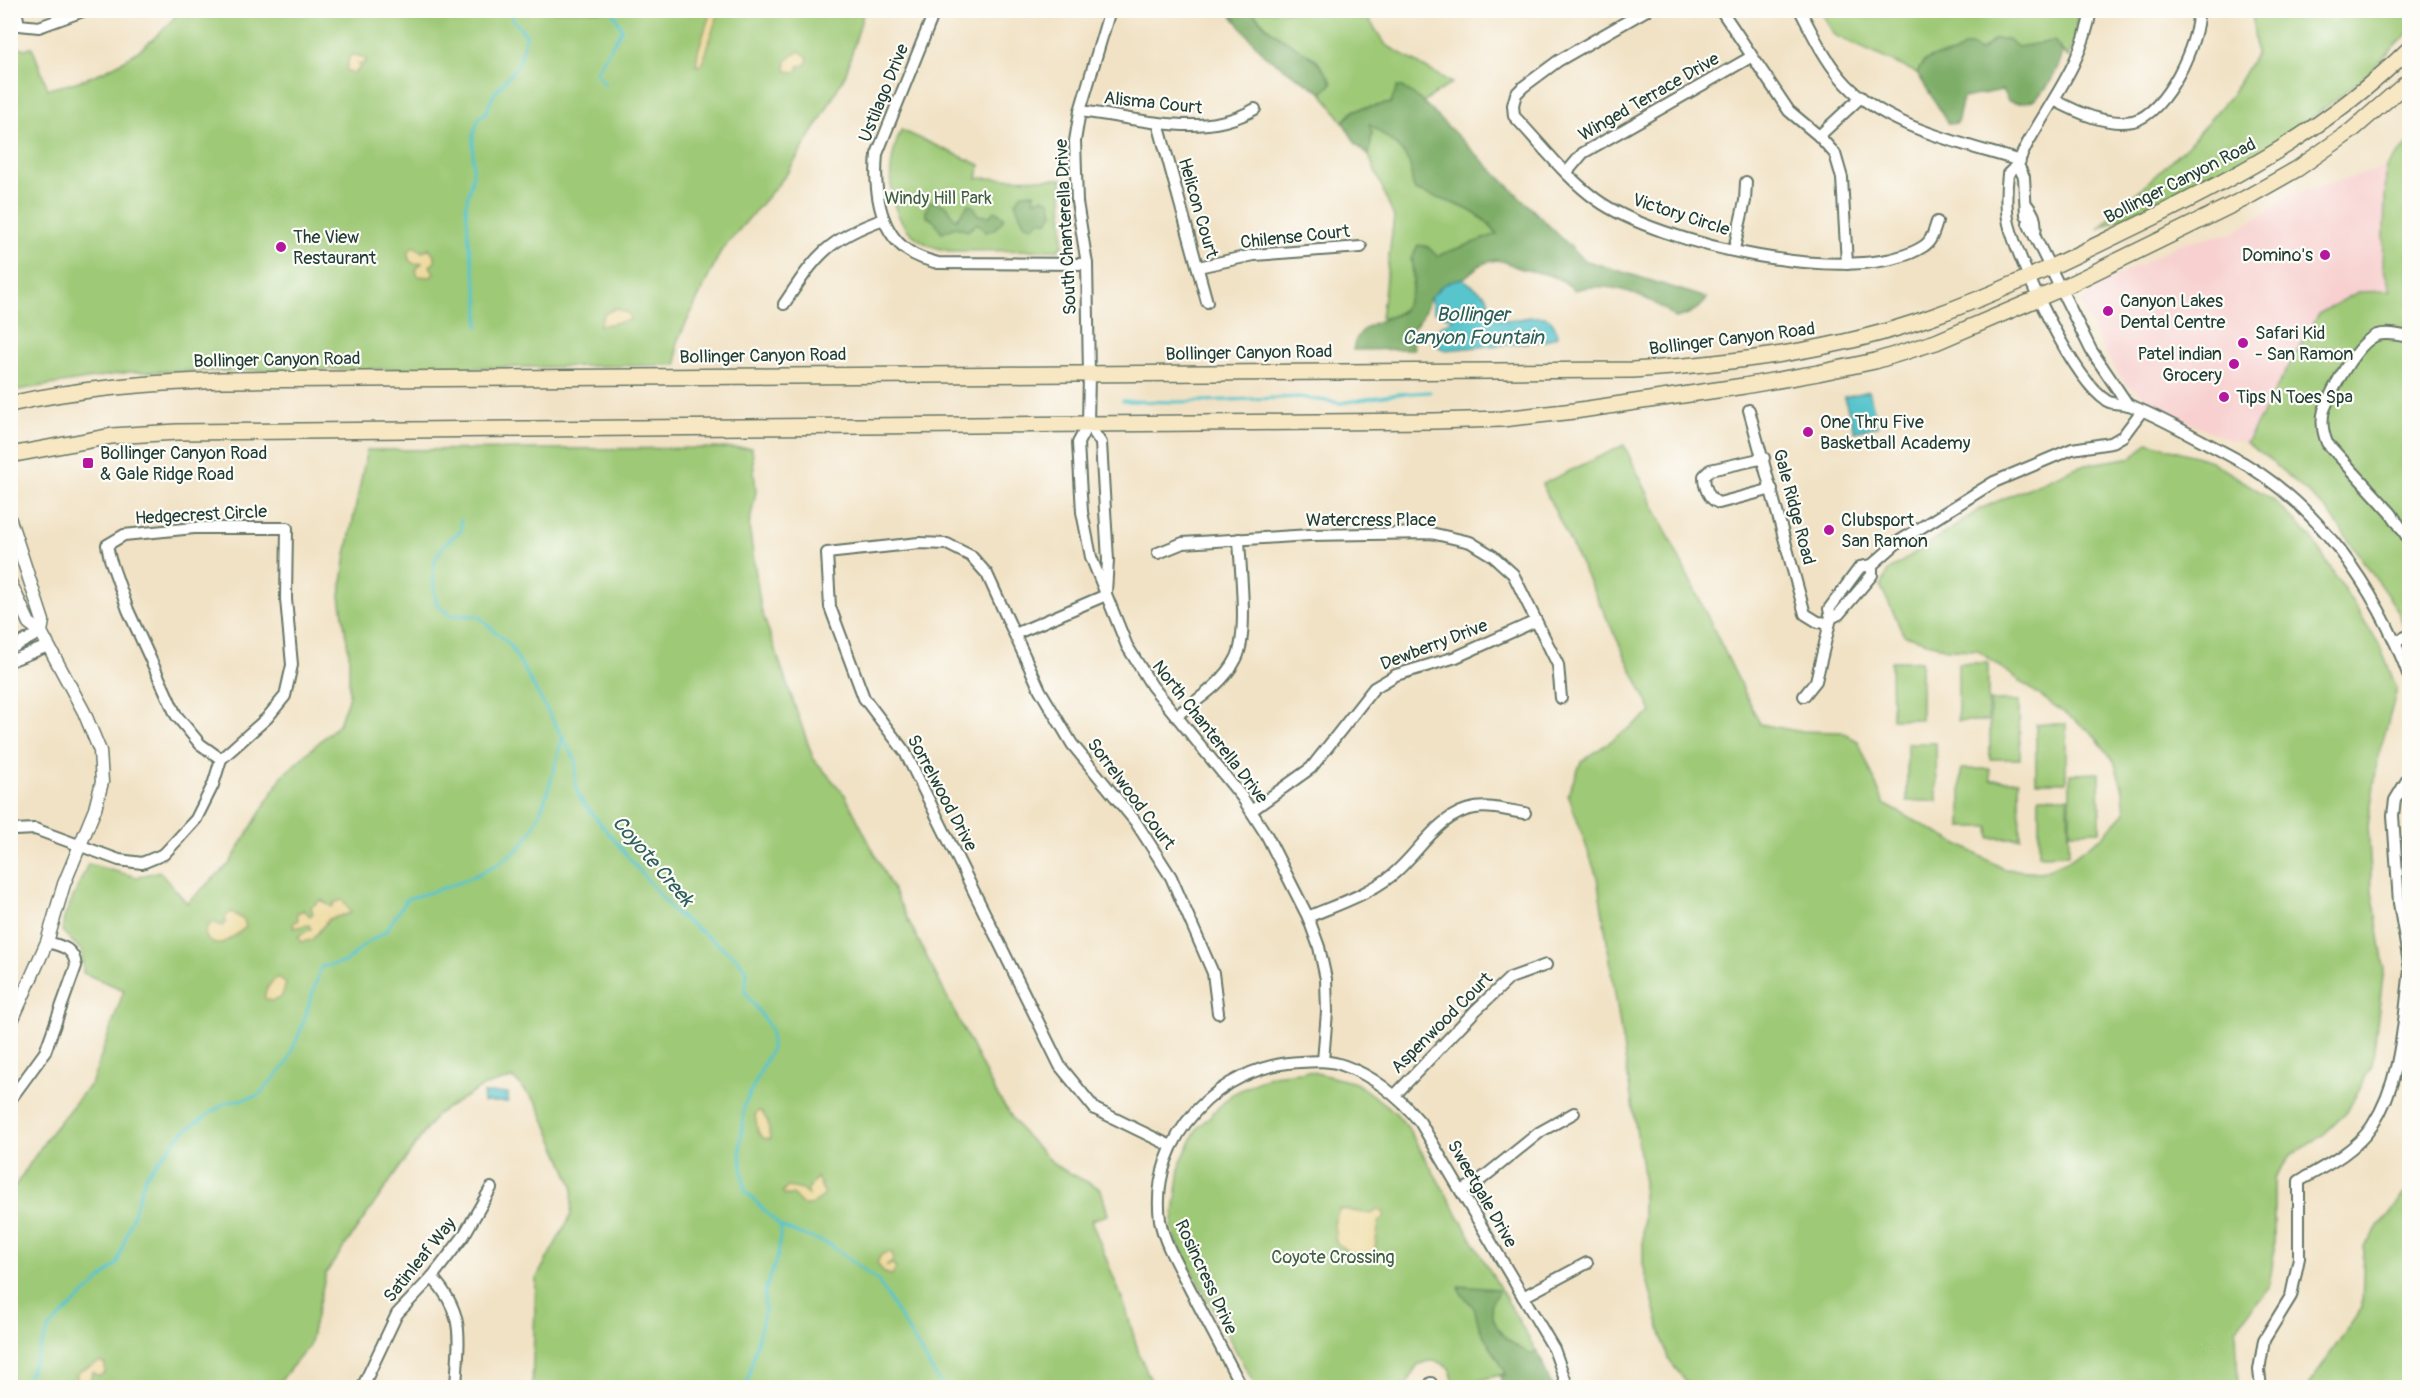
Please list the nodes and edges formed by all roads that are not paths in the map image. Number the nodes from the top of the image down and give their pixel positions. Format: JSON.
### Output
{"nodes":[{"id":1,"x":15,"y":10,"type":"edge"},
{"id":2,"x":86,"y":10,"type":"edge"},
{"id":3,"x":935,"y":10,"type":"edge"},
{"id":4,"x":1110,"y":10,"type":"edge"},
{"id":5,"x":1647,"y":10,"type":"edge"},
{"id":6,"x":1721,"y":10,"type":"edge"},
{"id":7,"x":1800,"y":10,"type":"edge"},
{"id":8,"x":2091,"y":10,"type":"edge"},
{"id":9,"x":2198,"y":10,"type":"edge"},
{"id":10,"x":2409,"y":48,"type":"edge"},
{"id":11,"x":1751,"y":57,"type":"junction"},
{"id":12,"x":2409,"y":80,"type":"edge"},
{"id":13,"x":1862,"y":97,"type":"junction"},
{"id":14,"x":2054,"y":100,"type":"junction"},
{"id":15,"x":1255,"y":109,"type":"dead end"},
{"id":16,"x":1080,"y":111,"type":"junction"},
{"id":17,"x":1158,"y":123,"type":"junction"},
{"id":18,"x":1819,"y":136,"type":"junction"},
{"id":19,"x":2019,"y":163,"type":"junction"},
{"id":20,"x":1567,"y":172,"type":"junction"},
{"id":21,"x":1746,"y":182,"type":"dead end"},
{"id":22,"x":2027,"y":215,"type":"junction"},
{"id":23,"x":884,"y":219,"type":"junction"},
{"id":24,"x":1937,"y":222,"type":"dead end"},
{"id":25,"x":2035,"y":233,"type":"junction"},
{"id":26,"x":1361,"y":247,"type":"dead end"},
{"id":27,"x":1734,"y":249,"type":"junction"},
{"id":28,"x":1087,"y":264,"type":"junction"},
{"id":29,"x":1847,"y":264,"type":"junction"},
{"id":30,"x":1198,"y":267,"type":"junction"},
{"id":31,"x":2049,"y":268,"type":"junction"},
{"id":32,"x":2030,"y":277,"type":"junction"},
{"id":33,"x":2060,"y":289,"type":"junction"},
{"id":34,"x":2040,"y":297,"type":"junction"},
{"id":35,"x":1207,"y":302,"type":"dead end"},
{"id":36,"x":784,"y":304,"type":"dead end"},
{"id":37,"x":2409,"y":337,"type":"edge"},
{"id":38,"x":1089,"y":374,"type":"junction"},
{"id":39,"x":10,"y":404,"type":"edge"},
{"id":40,"x":2128,"y":405,"type":"junction"},
{"id":41,"x":1749,"y":410,"type":"dead end"},
{"id":42,"x":2141,"y":412,"type":"junction"},
{"id":43,"x":1088,"y":424,"type":"junction"},
{"id":44,"x":10,"y":455,"type":"edge"},
{"id":45,"x":1764,"y":458,"type":"junction"},
{"id":46,"x":1772,"y":489,"type":"junction"},
{"id":47,"x":10,"y":520,"type":"edge"},
{"id":48,"x":1239,"y":539,"type":"junction"},
{"id":49,"x":2409,"y":541,"type":"edge"},
{"id":50,"x":1158,"y":553,"type":"dead end"},
{"id":51,"x":10,"y":582,"type":"edge"},
{"id":52,"x":1106,"y":595,"type":"junction"},
{"id":53,"x":1536,"y":621,"type":"junction"},
{"id":54,"x":1830,"y":621,"type":"junction"},
{"id":55,"x":41,"y":632,"type":"junction"},
{"id":56,"x":1015,"y":634,"type":"junction"},
{"id":57,"x":2409,"y":635,"type":"edge"},
{"id":58,"x":2396,"y":641,"type":"junction"},
{"id":59,"x":48,"y":646,"type":"junction"},
{"id":60,"x":10,"y":649,"type":"edge"},
{"id":61,"x":10,"y":661,"type":"edge"},
{"id":62,"x":2409,"y":679,"type":"edge"},
{"id":63,"x":1804,"y":696,"type":"dead end"},
{"id":64,"x":1561,"y":698,"type":"dead end"},
{"id":65,"x":1176,"y":716,"type":"junction"},
{"id":66,"x":221,"y":759,"type":"junction"},
{"id":67,"x":2409,"y":775,"type":"edge"},
{"id":68,"x":1251,"y":811,"type":"junction"},
{"id":69,"x":1525,"y":813,"type":"dead end"},
{"id":70,"x":15,"y":831,"type":"dead end"},
{"id":71,"x":81,"y":844,"type":"junction"},
{"id":72,"x":1308,"y":917,"type":"junction"},
{"id":73,"x":47,"y":942,"type":"junction"},
{"id":74,"x":1546,"y":965,"type":"dead end"},
{"id":75,"x":2409,"y":969,"type":"edge"},
{"id":76,"x":1218,"y":1013,"type":"dead end"},
{"id":77,"x":10,"y":1025,"type":"edge"},
{"id":78,"x":1323,"y":1061,"type":"junction"},
{"id":79,"x":1396,"y":1094,"type":"junction"},
{"id":80,"x":10,"y":1100,"type":"edge"},
{"id":81,"x":1574,"y":1113,"type":"dead end"},
{"id":82,"x":1172,"y":1146,"type":"junction"},
{"id":83,"x":491,"y":1188,"type":"dead end"},
{"id":84,"x":1461,"y":1191,"type":"junction"},
{"id":85,"x":1587,"y":1263,"type":"dead end"},
{"id":86,"x":432,"y":1277,"type":"junction"},
{"id":87,"x":1523,"y":1297,"type":"junction"},
{"id":88,"x":362,"y":1388,"type":"edge"},
{"id":89,"x":456,"y":1388,"type":"edge"},
{"id":90,"x":1242,"y":1388,"type":"edge"},
{"id":91,"x":1568,"y":1388,"type":"edge"},
{"id":92,"x":2260,"y":1388,"type":"edge"}],
"edges":[{"from":1,"to":2,"type":"street"},
{"from":3,"to":23,"type":"street","name":"Ustilago Drive"},
{"from":4,"to":16,"type":"street","name":"South Chanterella Drive"},
{"from":5,"to":20,"type":"street","name":"Victory Circle"},
{"from":6,"to":11,"type":"street"},
{"from":7,"to":13,"type":"street"},
{"from":8,"to":14,"type":"street"},
{"from":9,"to":14,"type":"street"},
{"from":10,"to":31,"type":"main road","name":"Bollinger Canyon Road"},
{"from":11,"to":18,"type":"street"},
{"from":11,"to":20,"type":"street","name":"Winged Terrace Drive"},
{"from":12,"to":33,"type":"main road"},
{"from":13,"to":18,"type":"street"},
{"from":13,"to":19,"type":"street"},
{"from":14,"to":19,"type":"street"},
{"from":15,"to":17,"type":"street","name":"Alisma Court"},
{"from":16,"to":17,"type":"street","name":"Alisma Court"},
{"from":16,"to":28,"type":"street","name":"South Chanterella Drive"},
{"from":17,"to":30,"type":"street","name":"Helicon Court"},
{"from":18,"to":29,"type":"street"},
{"from":19,"to":22,"type":"street"},
{"from":19,"to":32,"type":"street"},
{"from":20,"to":27,"type":"street","name":"Victory Circle"},
{"from":21,"to":27,"type":"street"},
{"from":22,"to":25,"type":"street"},
{"from":22,"to":25,"type":"street"},
{"from":23,"to":28,"type":"street","name":"Ustilago Drive"},
{"from":23,"to":36,"type":"street"},
{"from":24,"to":29,"type":"street","name":"Victory Circle"},
{"from":25,"to":31,"type":"street"},
{"from":26,"to":30,"type":"street","name":"Chilense Court"},
{"from":27,"to":29,"type":"street","name":"Victory Circle"},
{"from":28,"to":38,"type":"street","name":"South Chanterella Drive"},
{"from":30,"to":35,"type":"street","name":"Helicon Court"},
{"from":31,"to":32,"type":"main road","name":"Bollinger Canyon Road"},
{"from":31,"to":33,"type":"street"},
{"from":32,"to":34,"type":"street"},
{"from":32,"to":38,"type":"main road","name":"Bollinger Canyon Road"},
{"from":33,"to":34,"type":"main road"},
{"from":33,"to":40,"type":"street"},
{"from":34,"to":40,"type":"street"},
{"from":34,"to":43,"type":"main road"},
{"from":37,"to":49,"type":"street"},
{"from":38,"to":39,"type":"main road","name":"Bollinger Canyon Road"},
{"from":38,"to":43,"type":"street","name":"North Chanterella Drive"},
{"from":40,"to":42,"type":"street"},
{"from":41,"to":45,"type":"street","name":"Gale Ridge Road"},
{"from":42,"to":54,"type":"street"},
{"from":42,"to":58,"type":"street"},
{"from":43,"to":44,"type":"main road"},
{"from":43,"to":52,"type":"street","name":"North Chanterella Drive"},
{"from":43,"to":52,"type":"street","name":"North Chanterella Drive"},
{"from":45,"to":46,"type":"street","name":"Gale Ridge Road"},
{"from":45,"to":46,"type":"street"},
{"from":46,"to":54,"type":"street","name":"Gale Ridge Road"},
{"from":47,"to":55,"type":"street"},
{"from":48,"to":50,"type":"street","name":"Watercress Place"},
{"from":48,"to":53,"type":"street","name":"Watercress Place"},
{"from":48,"to":65,"type":"street"},
{"from":51,"to":55,"type":"street"},
{"from":52,"to":56,"type":"street"},
{"from":52,"to":65,"type":"street","name":"North Chanterella Drive"},
{"from":53,"to":64,"type":"street","name":"Watercress Place"},
{"from":53,"to":68,"type":"street","name":"Dewberry Drive"},
{"from":54,"to":63,"type":"street"},
{"from":55,"to":59,"type":"street"},
{"from":55,"to":60,"type":"street"},
{"from":56,"to":76,"type":"street","name":"Sorrelwood Court"},
{"from":56,"to":82,"type":"street","name":"Sorrelwood Drive"},
{"from":57,"to":58,"type":"street"},
{"from":58,"to":62,"type":"street"},
{"from":59,"to":61,"type":"street"},
{"from":59,"to":71,"type":"street"},
{"from":65,"to":68,"type":"street","name":"North Chanterella Drive"},
{"from":66,"to":66,"type":"street","name":"Hedgecrest Circle"},
{"from":66,"to":71,"type":"street"},
{"from":67,"to":75,"type":"street"},
{"from":68,"to":72,"type":"street","name":"North Chanterella Drive"},
{"from":69,"to":72,"type":"street"},
{"from":70,"to":71,"type":"street"},
{"from":71,"to":73,"type":"street"},
{"from":72,"to":78,"type":"street","name":"North Chanterella Drive"},
{"from":73,"to":77,"type":"street"},
{"from":73,"to":80,"type":"street"},
{"from":74,"to":79,"type":"street","name":"Aspenwood Court"},
{"from":75,"to":92,"type":"street"},
{"from":78,"to":79,"type":"street","name":"Sweetgale Drive"},
{"from":78,"to":82,"type":"street","name":"Rosincress Drive"},
{"from":79,"to":84,"type":"street","name":"Sweetgale Drive"},
{"from":81,"to":84,"type":"street"},
{"from":82,"to":90,"type":"street","name":"Rosincress Drive"},
{"from":83,"to":86,"type":"street","name":"Satinleaf Way"},
{"from":84,"to":87,"type":"street","name":"Sweetgale Drive"},
{"from":85,"to":87,"type":"street"},
{"from":86,"to":88,"type":"street","name":"Satinleaf Way"},
{"from":86,"to":89,"type":"street"},
{"from":87,"to":91,"type":"street","name":"Sweetgale Drive"}]}
